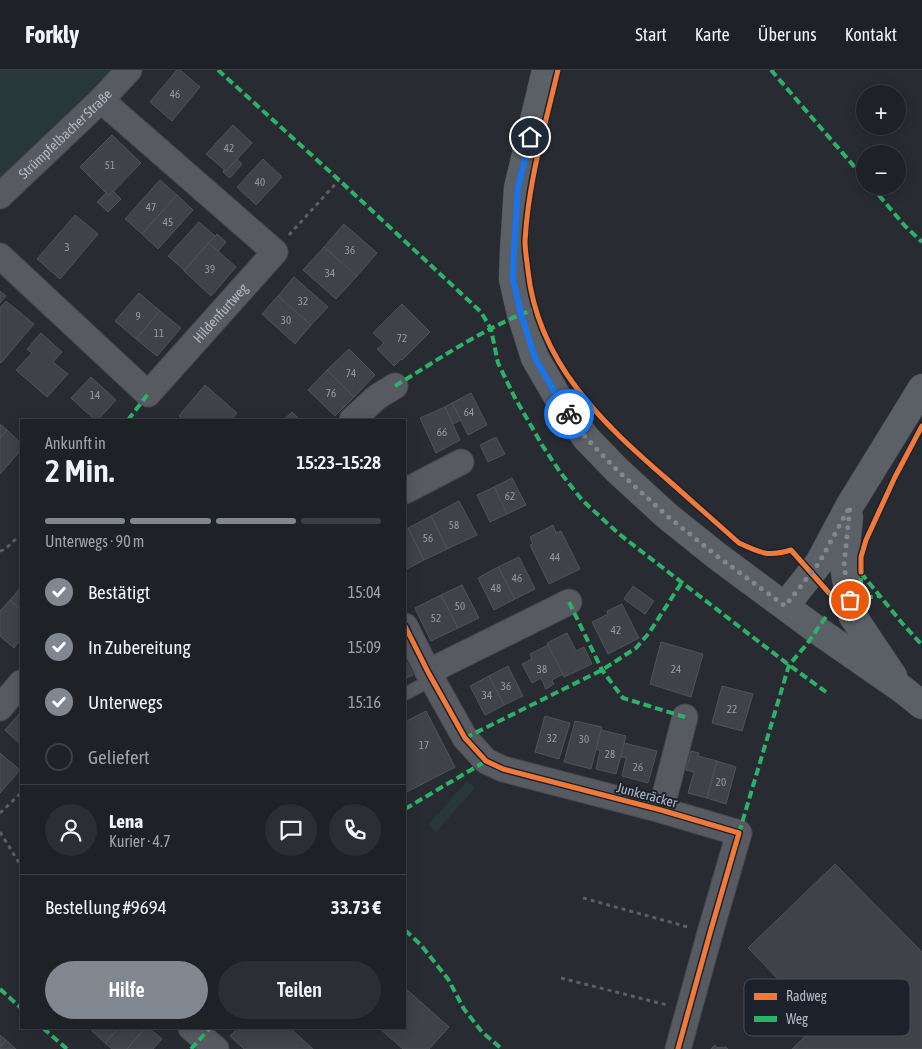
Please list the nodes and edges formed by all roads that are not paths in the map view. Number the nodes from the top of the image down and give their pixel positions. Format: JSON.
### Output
{"nodes":[{"id":1,"x":129,"y":70,"type":"edge"},
{"id":2,"x":546,"y":70,"type":"edge"},
{"id":3,"x":101,"y":100,"type":"junction"},
{"id":4,"x":0,"y":196,"type":"edge"},
{"id":5,"x":0,"y":256,"type":"edge"},
{"id":6,"x":396,"y":386,"type":"dead end"},
{"id":7,"x":922,"y":388,"type":"edge"},
{"id":8,"x":353,"y":419,"type":"edge"},
{"id":9,"x":461,"y":462,"type":"dead end"},
{"id":10,"x":406,"y":490,"type":"edge"},
{"id":11,"x":850,"y":506,"type":"junction"},
{"id":12,"x":569,"y":602,"type":"dead end"},
{"id":13,"x":785,"y":606,"type":"junction"},
{"id":14,"x":406,"y":628,"type":"edge"},
{"id":15,"x":431,"y":676,"type":"junction"},
{"id":16,"x":20,"y":684,"type":"edge"},
{"id":17,"x":406,"y":693,"type":"edge"},
{"id":18,"x":912,"y":697,"type":"edge"},
{"id":19,"x":0,"y":708,"type":"edge"},
{"id":20,"x":685,"y":717,"type":"dead end"},
{"id":21,"x":661,"y":810,"type":"junction"},
{"id":22,"x":192,"y":1029,"type":"edge"},
{"id":23,"x":216,"y":1049,"type":"edge"},
{"id":24,"x":678,"y":1049,"type":"edge"}],
"edges":[{"from":1,"to":3,"type":"street","name":"Strümpfelbacher Straße"},
{"from":2,"to":13,"type":"main road"},
{"from":3,"to":4,"type":"street","name":"Strümpfelbacher Straße"},
{"from":3,"to":5,"type":"street","name":"Hildenfurtweg"},
{"from":6,"to":8,"type":"street"},
{"from":7,"to":11,"type":"main road"},
{"from":9,"to":10,"type":"street"},
{"from":11,"to":13,"type":"main road"},
{"from":11,"to":18,"type":"main road"},
{"from":12,"to":15,"type":"street"},
{"from":13,"to":18,"type":"main road"},
{"from":14,"to":15,"type":"street","name":"Junkeräcker"},
{"from":15,"to":17,"type":"lane"},
{"from":15,"to":21,"type":"street","name":"Junkeräcker"},
{"from":16,"to":19,"type":"street"},
{"from":20,"to":21,"type":"street"},
{"from":21,"to":24,"type":"street","name":"Junkeräcker"},
{"from":22,"to":23,"type":"street"}]}
